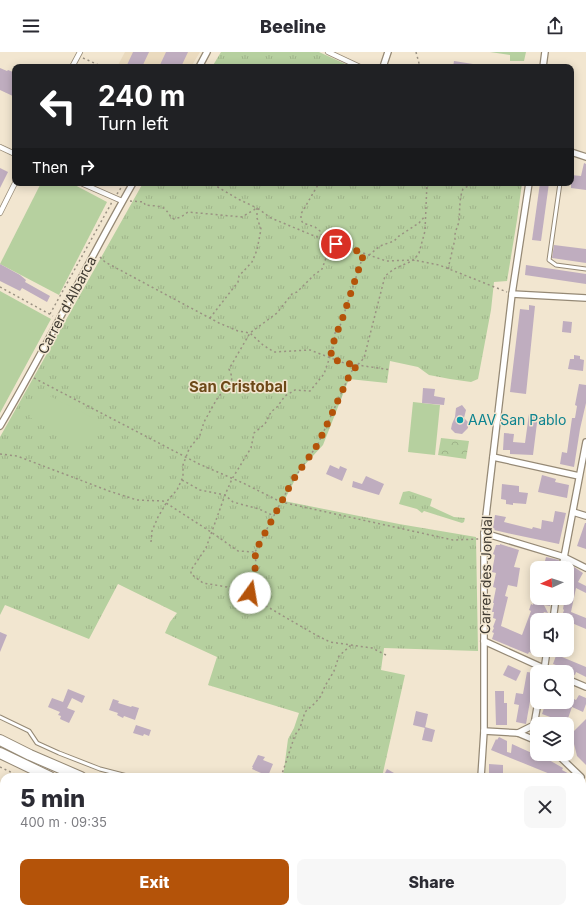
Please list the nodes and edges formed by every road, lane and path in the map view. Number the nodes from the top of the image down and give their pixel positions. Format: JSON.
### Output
{"nodes":[{"id":1,"x":207,"y":52,"type":"edge"},
{"id":2,"x":328,"y":52,"type":"edge"},
{"id":3,"x":388,"y":52,"type":"edge"},
{"id":4,"x":416,"y":52,"type":"edge"},
{"id":5,"x":545,"y":52,"type":"edge"},
{"id":6,"x":79,"y":54,"type":"edge"},
{"id":7,"x":74,"y":64,"type":"edge"},
{"id":8,"x":97,"y":64,"type":"edge"},
{"id":9,"x":201,"y":64,"type":"edge"},
{"id":10,"x":354,"y":64,"type":"edge"},
{"id":11,"x":384,"y":64,"type":"edge"},
{"id":12,"x":419,"y":64,"type":"edge"},
{"id":13,"x":543,"y":64,"type":"edge"},
{"id":14,"x":0,"y":147,"type":"edge"},
{"id":15,"x":12,"y":153,"type":"edge"},
{"id":16,"x":574,"y":153,"type":"edge"},
{"id":17,"x":586,"y":157,"type":"edge"},
{"id":18,"x":14,"y":186,"type":"edge"},
{"id":19,"x":88,"y":186,"type":"edge"},
{"id":20,"x":122,"y":186,"type":"edge"},
{"id":21,"x":131,"y":186,"type":"edge"},
{"id":22,"x":216,"y":186,"type":"edge"},
{"id":23,"x":317,"y":186,"type":"edge"},
{"id":24,"x":427,"y":186,"type":"edge"},
{"id":25,"x":468,"y":186,"type":"edge"},
{"id":26,"x":529,"y":186,"type":"edge"},
{"id":27,"x":560,"y":186,"type":"edge"},
{"id":28,"x":115,"y":198,"type":"junction"},
{"id":29,"x":122,"y":201,"type":"junction"},
{"id":30,"x":257,"y":208,"type":"junction"},
{"id":31,"x":0,"y":213,"type":"edge"},
{"id":32,"x":426,"y":216,"type":"junction"},
{"id":33,"x":322,"y":239,"type":"junction"},
{"id":34,"x":87,"y":248,"type":"junction"},
{"id":35,"x":95,"y":252,"type":"junction"},
{"id":36,"x":364,"y":253,"type":"junction"},
{"id":37,"x":369,"y":255,"type":"junction"},
{"id":38,"x":414,"y":260,"type":"junction"},
{"id":39,"x":448,"y":269,"type":"junction"},
{"id":40,"x":586,"y":269,"type":"edge"},
{"id":41,"x":0,"y":287,"type":"edge"},
{"id":42,"x":512,"y":294,"type":"junction"},
{"id":43,"x":586,"y":298,"type":"edge"},
{"id":44,"x":50,"y":314,"type":"junction"},
{"id":45,"x":59,"y":318,"type":"junction"},
{"id":46,"x":210,"y":318,"type":"junction"},
{"id":47,"x":250,"y":333,"type":"junction"},
{"id":48,"x":330,"y":358,"type":"junction"},
{"id":49,"x":358,"y":365,"type":"junction"},
{"id":50,"x":391,"y":370,"type":"dead end"},
{"id":51,"x":30,"y":375,"type":"junction"},
{"id":52,"x":0,"y":426,"type":"edge"},
{"id":53,"x":586,"y":442,"type":"edge"},
{"id":54,"x":0,"y":454,"type":"edge"},
{"id":55,"x":185,"y":457,"type":"junction"},
{"id":56,"x":493,"y":457,"type":"junction"},
{"id":57,"x":579,"y":476,"type":"junction"},
{"id":58,"x":232,"y":479,"type":"junction"},
{"id":59,"x":182,"y":480,"type":"junction"},
{"id":60,"x":225,"y":495,"type":"junction"},
{"id":61,"x":281,"y":502,"type":"junction"},
{"id":62,"x":166,"y":503,"type":"junction"},
{"id":63,"x":573,"y":512,"type":"junction"},
{"id":64,"x":274,"y":516,"type":"junction"},
{"id":65,"x":586,"y":516,"type":"edge"},
{"id":66,"x":211,"y":532,"type":"junction"},
{"id":67,"x":484,"y":536,"type":"junction"},
{"id":68,"x":151,"y":542,"type":"dead end"},
{"id":69,"x":255,"y":552,"type":"junction"},
{"id":70,"x":564,"y":557,"type":"junction"},
{"id":71,"x":563,"y":561,"type":"edge"},
{"id":72,"x":586,"y":568,"type":"edge"},
{"id":73,"x":250,"y":593,"type":"junction"},
{"id":74,"x":484,"y":640,"type":"junction"},
{"id":75,"x":351,"y":645,"type":"junction"},
{"id":76,"x":386,"y":655,"type":"dead end"},
{"id":77,"x":534,"y":665,"type":"edge"},
{"id":78,"x":574,"y":681,"type":"edge"},
{"id":79,"x":586,"y":687,"type":"edge"},
{"id":80,"x":0,"y":717,"type":"edge"},
{"id":81,"x":530,"y":727,"type":"edge"},
{"id":82,"x":484,"y":731,"type":"junction"},
{"id":83,"x":518,"y":733,"type":"junction"},
{"id":84,"x":530,"y":738,"type":"edge"},
{"id":85,"x":0,"y":740,"type":"edge"},
{"id":86,"x":0,"y":753,"type":"edge"},
{"id":87,"x":565,"y":761,"type":"edge"},
{"id":88,"x":0,"y":767,"type":"edge"},
{"id":89,"x":13,"y":773,"type":"edge"},
{"id":90,"x":41,"y":773,"type":"edge"},
{"id":91,"x":72,"y":773,"type":"edge"},
{"id":92,"x":113,"y":773,"type":"edge"},
{"id":93,"x":282,"y":773,"type":"edge"},
{"id":94,"x":481,"y":773,"type":"edge"},
{"id":95,"x":578,"y":773,"type":"edge"}],
"edges":[{"from":1,"to":9,"type":"street"},
{"from":2,"to":10,"type":"street"},
{"from":3,"to":11,"type":"street"},
{"from":4,"to":12,"type":"path"},
{"from":5,"to":13,"type":"street"},
{"from":6,"to":7,"type":"street"},
{"from":6,"to":8,"type":"path"},
{"from":14,"to":15,"type":"street"},
{"from":16,"to":17,"type":"street"},
{"from":18,"to":31,"type":"street"},
{"from":19,"to":28,"type":"street"},
{"from":20,"to":28,"type":"path"},
{"from":21,"to":29,"type":"street","name":"Carrer d'Albarca"},
{"from":22,"to":30,"type":"path"},
{"from":23,"to":33,"type":"path"},
{"from":24,"to":32,"type":"path"},
{"from":25,"to":39,"type":"path"},
{"from":26,"to":42,"type":"street","name":"Carrer des Jondal"},
{"from":27,"to":40,"type":"lane"},
{"from":28,"to":29,"type":"street"},
{"from":28,"to":34,"type":"path"},
{"from":29,"to":30,"type":"path"},
{"from":29,"to":35,"type":"street","name":"Carrer d'Albarca"},
{"from":30,"to":33,"type":"path"},
{"from":30,"to":46,"type":"path"},
{"from":32,"to":37,"type":"path"},
{"from":32,"to":38,"type":"path"},
{"from":33,"to":36,"type":"path"},
{"from":33,"to":47,"type":"path"},
{"from":34,"to":35,"type":"path"},
{"from":34,"to":44,"type":"path"},
{"from":35,"to":45,"type":"street","name":"Carrer d'Albarca"},
{"from":35,"to":46,"type":"path"},
{"from":36,"to":37,"type":"path"},
{"from":36,"to":48,"type":"path"},
{"from":37,"to":38,"type":"path"},
{"from":38,"to":39,"type":"path"},
{"from":38,"to":49,"type":"path"},
{"from":39,"to":42,"type":"path"},
{"from":41,"to":44,"type":"path"},
{"from":42,"to":43,"type":"street"},
{"from":42,"to":56,"type":"street","name":"Carrer des Jondal"},
{"from":44,"to":45,"type":"path"},
{"from":45,"to":51,"type":"street","name":"Carrer d'Albarca"},
{"from":46,"to":47,"type":"path"},
{"from":47,"to":48,"type":"path"},
{"from":47,"to":55,"type":"path"},
{"from":48,"to":49,"type":"path"},
{"from":48,"to":58,"type":"path"},
{"from":49,"to":50,"type":"path"},
{"from":49,"to":61,"type":"path"},
{"from":51,"to":52,"type":"street","name":"Carrer d'Albarca"},
{"from":51,"to":55,"type":"path"},
{"from":53,"to":57,"type":"street"},
{"from":54,"to":62,"type":"path"},
{"from":55,"to":58,"type":"path"},
{"from":55,"to":59,"type":"path"},
{"from":56,"to":57,"type":"street"},
{"from":56,"to":67,"type":"street","name":"Carrer des Jondal"},
{"from":57,"to":63,"type":"street"},
{"from":58,"to":60,"type":"path"},
{"from":58,"to":61,"type":"path"},
{"from":59,"to":60,"type":"path"},
{"from":59,"to":62,"type":"path"},
{"from":60,"to":64,"type":"path"},
{"from":60,"to":66,"type":"path"},
{"from":61,"to":64,"type":"path"},
{"from":61,"to":67,"type":"path"},
{"from":62,"to":66,"type":"path"},
{"from":62,"to":68,"type":"path"},
{"from":63,"to":65,"type":"street"},
{"from":63,"to":70,"type":"street"},
{"from":64,"to":69,"type":"path"},
{"from":66,"to":69,"type":"path"},
{"from":66,"to":73,"type":"path"},
{"from":67,"to":70,"type":"street"},
{"from":67,"to":74,"type":"street","name":"Carrer des Jondal"},
{"from":69,"to":73,"type":"path"},
{"from":70,"to":71,"type":"street"},
{"from":70,"to":72,"type":"street"},
{"from":73,"to":75,"type":"path"},
{"from":74,"to":77,"type":"street"},
{"from":74,"to":82,"type":"street","name":"Carrer des Jondal"},
{"from":75,"to":76,"type":"path"},
{"from":75,"to":93,"type":"path"},
{"from":78,"to":79,"type":"street"},
{"from":80,"to":92,"type":"lane"},
{"from":81,"to":83,"type":"street"},
{"from":82,"to":83,"type":"street"},
{"from":82,"to":94,"type":"street","name":"Carrer des Jondal"},
{"from":83,"to":84,"type":"street"},
{"from":85,"to":91,"type":"highway"},
{"from":86,"to":90,"type":"highway"},
{"from":87,"to":95,"type":"street"},
{"from":88,"to":89,"type":"path"}]}
